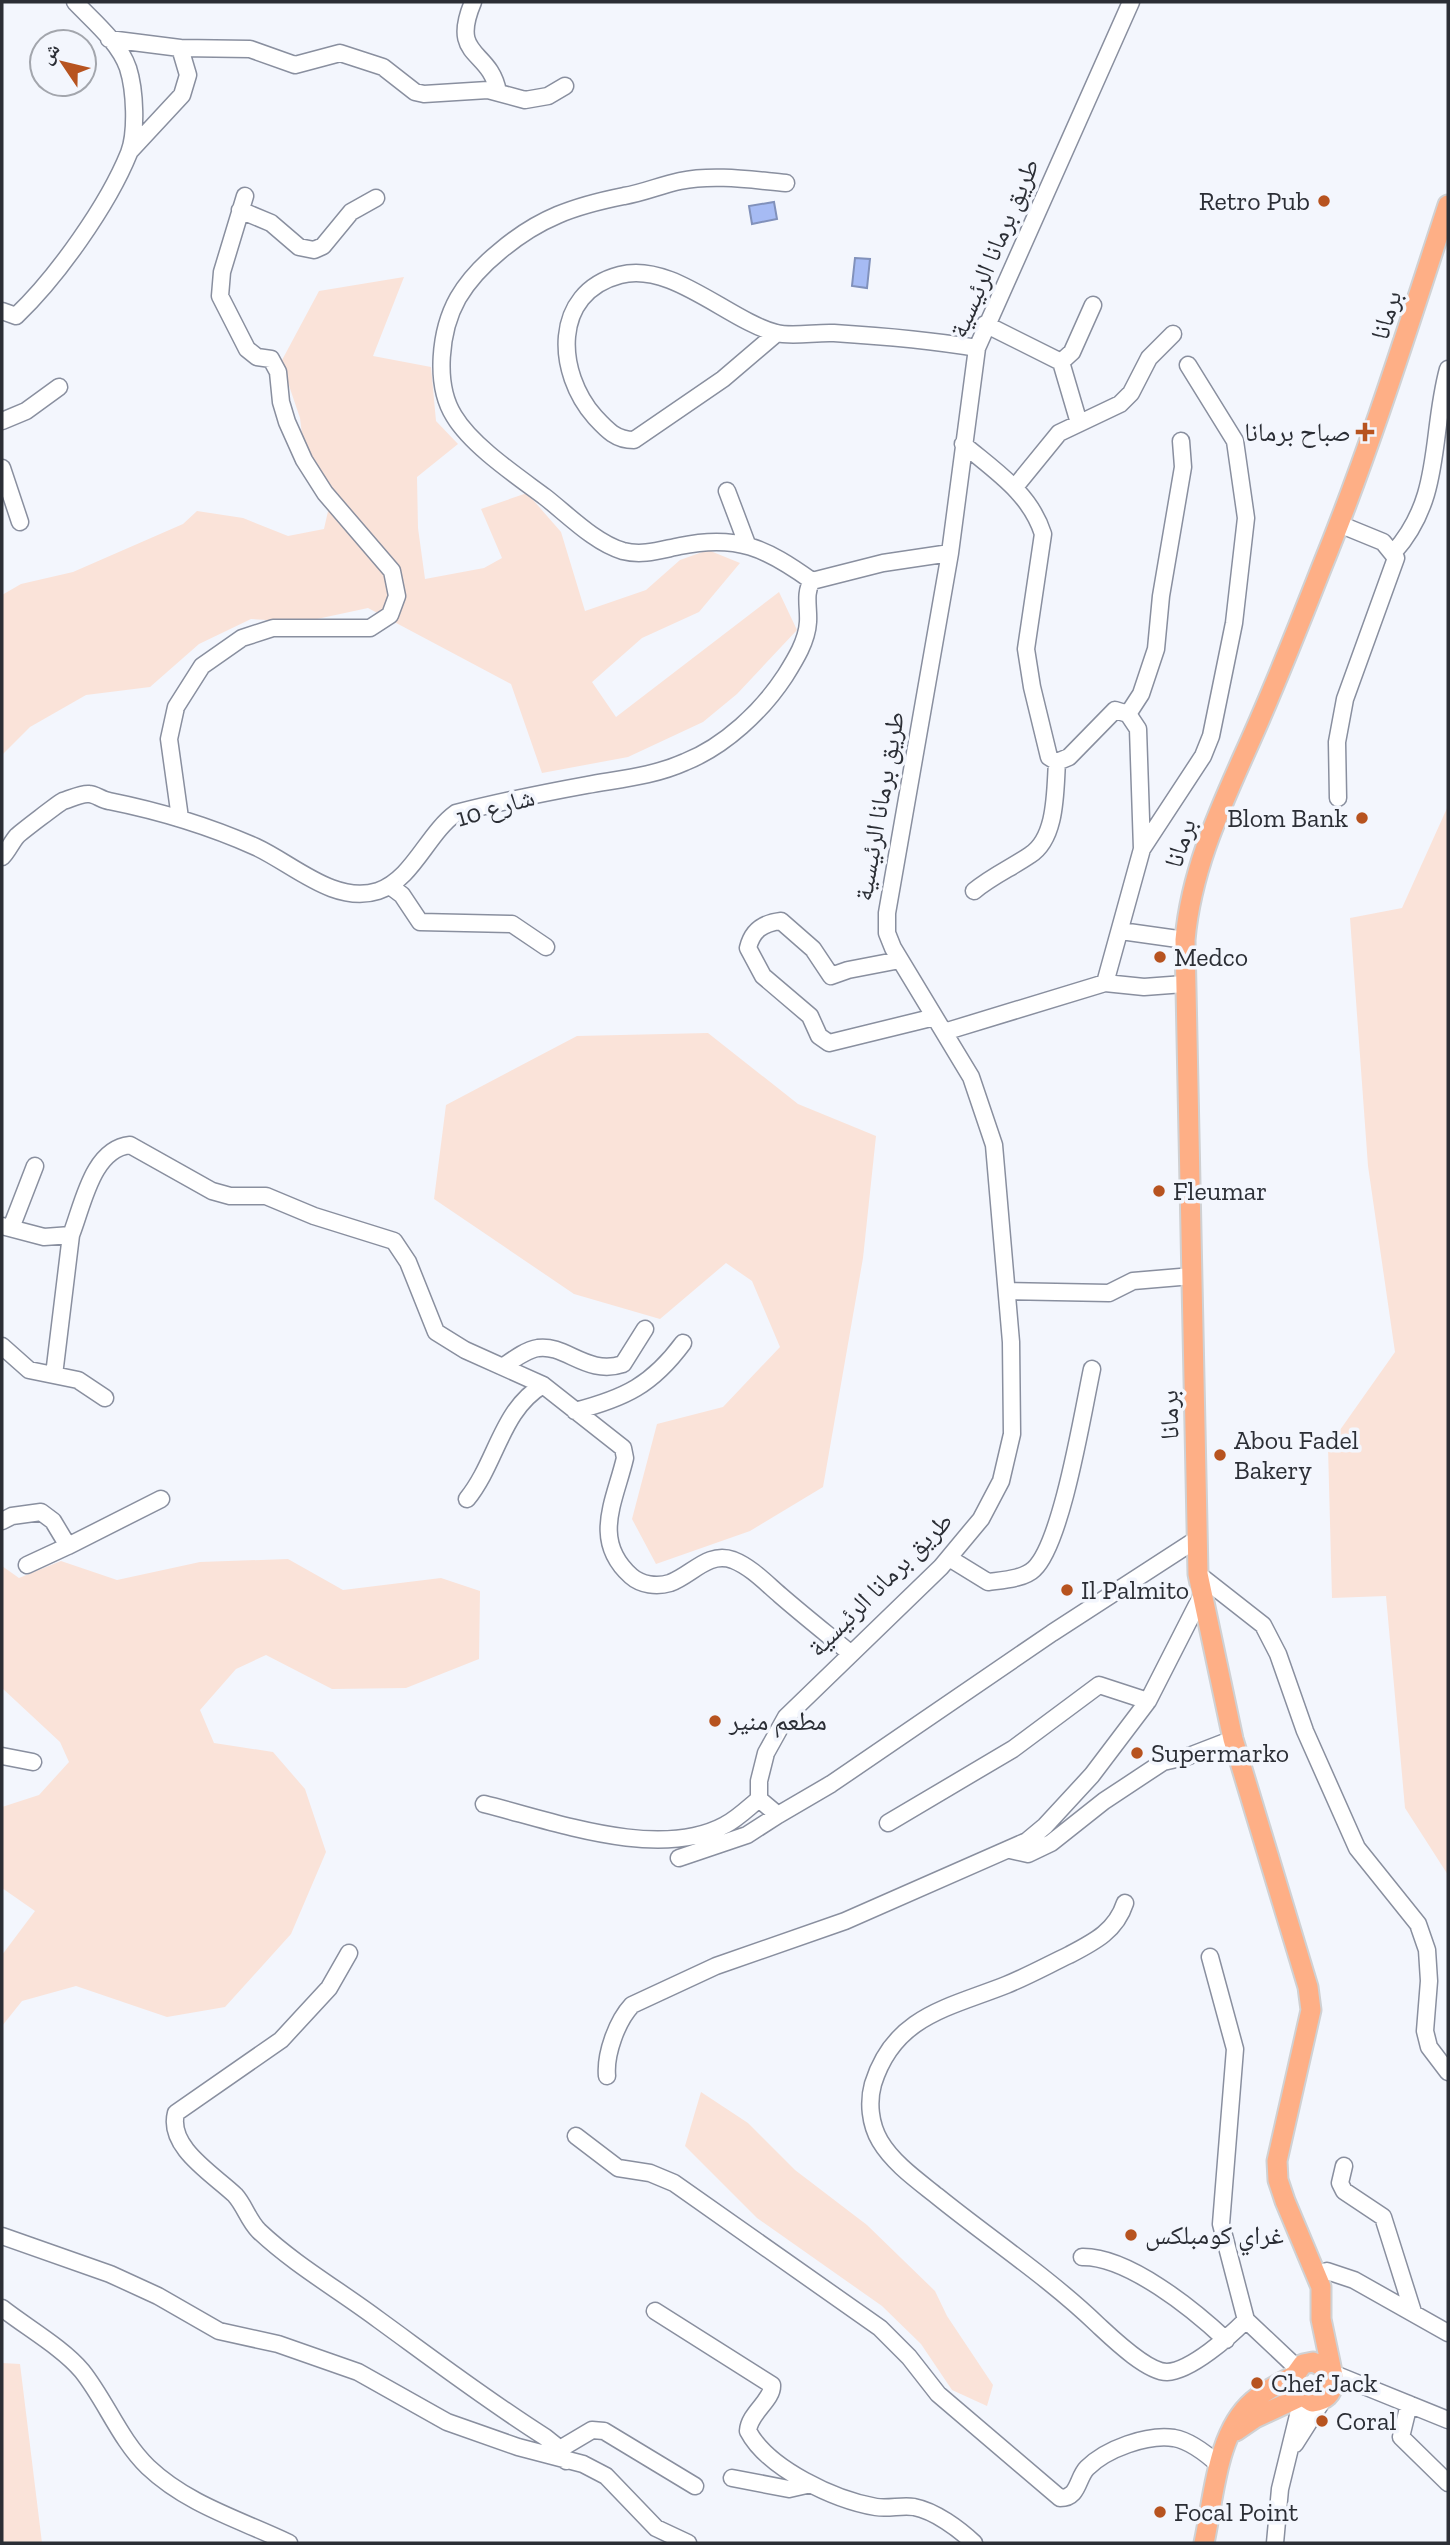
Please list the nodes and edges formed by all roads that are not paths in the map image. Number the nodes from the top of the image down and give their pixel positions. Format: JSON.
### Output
{"nodes":[{"id":1,"x":473,"y":2,"type":"edge"},
{"id":2,"x":1131,"y":2,"type":"edge"},
{"id":3,"x":83,"y":5,"type":"edge"},
{"id":4,"x":109,"y":39,"type":"junction"},
{"id":5,"x":180,"y":48,"type":"junction"},
{"id":6,"x":565,"y":86,"type":"dead end"},
{"id":7,"x":498,"y":92,"type":"junction"},
{"id":8,"x":130,"y":151,"type":"junction"},
{"id":9,"x":786,"y":183,"type":"dead end"},
{"id":10,"x":376,"y":198,"type":"dead end"},
{"id":11,"x":1448,"y":205,"type":"edge"},
{"id":12,"x":1093,"y":305,"type":"dead end"},
{"id":13,"x":9,"y":314,"type":"edge"},
{"id":14,"x":985,"y":324,"type":"junction"},
{"id":15,"x":2,"y":327,"type":"edge"},
{"id":16,"x":777,"y":333,"type":"junction"},
{"id":17,"x":1173,"y":334,"type":"dead end"},
{"id":18,"x":977,"y":348,"type":"junction"},
{"id":19,"x":1061,"y":362,"type":"junction"},
{"id":20,"x":1188,"y":365,"type":"dead end"},
{"id":21,"x":1448,"y":369,"type":"edge"},
{"id":22,"x":59,"y":387,"type":"dead end"},
{"id":23,"x":2,"y":421,"type":"edge"},
{"id":24,"x":1079,"y":423,"type":"junction"},
{"id":25,"x":1181,"y":441,"type":"dead end"},
{"id":26,"x":963,"y":444,"type":"junction"},
{"id":27,"x":2,"y":468,"type":"edge"},
{"id":28,"x":1015,"y":487,"type":"junction"},
{"id":29,"x":727,"y":491,"type":"dead end"},
{"id":30,"x":20,"y":522,"type":"dead end"},
{"id":31,"x":1339,"y":524,"type":"junction"},
{"id":32,"x":747,"y":544,"type":"junction"},
{"id":33,"x":1394,"y":552,"type":"junction"},
{"id":34,"x":950,"y":553,"type":"junction"},
{"id":35,"x":812,"y":581,"type":"junction"},
{"id":36,"x":1128,"y":714,"type":"junction"},
{"id":37,"x":1057,"y":762,"type":"junction"},
{"id":38,"x":1338,"y":798,"type":"dead end"},
{"id":39,"x":180,"y":818,"type":"junction"},
{"id":40,"x":1142,"y":849,"type":"junction"},
{"id":41,"x":2,"y":858,"type":"edge"},
{"id":42,"x":390,"y":886,"type":"junction"},
{"id":43,"x":974,"y":891,"type":"dead end"},
{"id":44,"x":1121,"y":931,"type":"junction"},
{"id":45,"x":1185,"y":940,"type":"junction"},
{"id":46,"x":546,"y":947,"type":"dead end"},
{"id":47,"x":900,"y":960,"type":"junction"},
{"id":48,"x":1105,"y":983,"type":"junction"},
{"id":49,"x":1184,"y":984,"type":"junction"},
{"id":50,"x":934,"y":1017,"type":"junction"},
{"id":51,"x":944,"y":1032,"type":"junction"},
{"id":52,"x":34,"y":1166,"type":"dead end"},
{"id":53,"x":6,"y":1227,"type":"edge"},
{"id":54,"x":71,"y":1235,"type":"junction"},
{"id":55,"x":1192,"y":1276,"type":"junction"},
{"id":56,"x":1007,"y":1291,"type":"junction"},
{"id":57,"x":645,"y":1329,"type":"dead end"},
{"id":58,"x":683,"y":1343,"type":"dead end"},
{"id":59,"x":2,"y":1346,"type":"edge"},
{"id":60,"x":504,"y":1366,"type":"junction"},
{"id":61,"x":1092,"y":1369,"type":"dead end"},
{"id":62,"x":54,"y":1375,"type":"junction"},
{"id":63,"x":543,"y":1385,"type":"junction"},
{"id":64,"x":105,"y":1398,"type":"dead end"},
{"id":65,"x":575,"y":1411,"type":"junction"},
{"id":66,"x":161,"y":1499,"type":"dead end"},
{"id":67,"x":467,"y":1499,"type":"dead end"},
{"id":68,"x":2,"y":1521,"type":"edge"},
{"id":69,"x":1197,"y":1539,"type":"junction"},
{"id":70,"x":68,"y":1546,"type":"junction"},
{"id":71,"x":949,"y":1558,"type":"junction"},
{"id":72,"x":27,"y":1565,"type":"dead end"},
{"id":73,"x":1198,"y":1574,"type":"junction"},
{"id":74,"x":1202,"y":1595,"type":"junction"},
{"id":75,"x":850,"y":1653,"type":"junction"},
{"id":76,"x":1148,"y":1701,"type":"junction"},
{"id":77,"x":1233,"y":1739,"type":"junction"},
{"id":78,"x":2,"y":1756,"type":"edge"},
{"id":79,"x":33,"y":1762,"type":"dead end"},
{"id":80,"x":759,"y":1799,"type":"junction"},
{"id":81,"x":484,"y":1804,"type":"dead end"},
{"id":82,"x":778,"y":1815,"type":"junction"},
{"id":83,"x":888,"y":1823,"type":"dead end"},
{"id":84,"x":1010,"y":1850,"type":"junction"},
{"id":85,"x":679,"y":1858,"type":"dead end"},
{"id":86,"x":1125,"y":1903,"type":"dead end"},
{"id":87,"x":349,"y":1953,"type":"dead end"},
{"id":88,"x":1210,"y":1957,"type":"dead end"},
{"id":89,"x":1448,"y":2072,"type":"edge"},
{"id":90,"x":607,"y":2076,"type":"dead end"},
{"id":91,"x":576,"y":2136,"type":"dead end"},
{"id":92,"x":1344,"y":2166,"type":"dead end"},
{"id":93,"x":2,"y":2236,"type":"edge"},
{"id":94,"x":1082,"y":2257,"type":"dead end"},
{"id":95,"x":1317,"y":2275,"type":"junction"},
{"id":96,"x":2,"y":2308,"type":"edge"},
{"id":97,"x":655,"y":2311,"type":"dead end"},
{"id":98,"x":1413,"y":2312,"type":"junction"},
{"id":99,"x":1321,"y":2319,"type":"junction"},
{"id":100,"x":1246,"y":2320,"type":"junction"},
{"id":101,"x":1448,"y":2333,"type":"edge"},
{"id":102,"x":1226,"y":2340,"type":"junction"},
{"id":103,"x":1299,"y":2369,"type":"junction"},
{"id":104,"x":1329,"y":2383,"type":"junction"},
{"id":105,"x":1301,"y":2398,"type":"junction"},
{"id":106,"x":1409,"y":2404,"type":"junction"},
{"id":107,"x":1448,"y":2420,"type":"edge"},
{"id":108,"x":1229,"y":2436,"type":"junction"},
{"id":109,"x":563,"y":2455,"type":"junction"},
{"id":110,"x":1288,"y":2455,"type":"junction"},
{"id":111,"x":1220,"y":2466,"type":"junction"},
{"id":112,"x":732,"y":2478,"type":"dead end"},
{"id":113,"x":1448,"y":2483,"type":"edge"},
{"id":114,"x":811,"y":2484,"type":"junction"},
{"id":115,"x":695,"y":2486,"type":"dead end"},
{"id":116,"x":289,"y":2543,"type":"edge"},
{"id":117,"x":688,"y":2543,"type":"edge"},
{"id":118,"x":974,"y":2543,"type":"edge"},
{"id":119,"x":1204,"y":2543,"type":"edge"},
{"id":120,"x":1275,"y":2543,"type":"edge"}],
"edges":[{"from":1,"to":7,"type":"street"},
{"from":2,"to":14,"type":"street","name":"طريق برمانا الرئيسية"},
{"from":3,"to":4,"type":"street"},
{"from":4,"to":5,"type":"street"},
{"from":4,"to":8,"type":"street"},
{"from":5,"to":7,"type":"street"},
{"from":5,"to":8,"type":"street"},
{"from":6,"to":7,"type":"street"},
{"from":8,"to":13,"type":"street"},
{"from":9,"to":32,"type":"street"},
{"from":10,"to":39,"type":"street"},
{"from":11,"to":31,"type":"main road","name":"برمانا"},
{"from":12,"to":19,"type":"street"},
{"from":13,"to":15,"type":"street"},
{"from":14,"to":18,"type":"street","name":"طريق برمانا الرئيسية"},
{"from":14,"to":19,"type":"street"},
{"from":16,"to":16,"type":"street"},
{"from":16,"to":18,"type":"street"},
{"from":17,"to":24,"type":"street"},
{"from":18,"to":26,"type":"street","name":"طريق برمانا الرئيسية"},
{"from":19,"to":24,"type":"street"},
{"from":20,"to":40,"type":"street"},
{"from":21,"to":33,"type":"street"},
{"from":22,"to":23,"type":"street"},
{"from":24,"to":28,"type":"street"},
{"from":25,"to":36,"type":"street"},
{"from":26,"to":28,"type":"street"},
{"from":26,"to":34,"type":"street","name":"طريق برمانا الرئيسية"},
{"from":27,"to":30,"type":"street"},
{"from":28,"to":37,"type":"street"},
{"from":29,"to":32,"type":"street"},
{"from":31,"to":33,"type":"street"},
{"from":31,"to":45,"type":"main road","name":"برمانا"},
{"from":32,"to":35,"type":"street"},
{"from":33,"to":38,"type":"street"},
{"from":34,"to":35,"type":"street"},
{"from":34,"to":47,"type":"street","name":"طريق برمانا الرئيسية"},
{"from":35,"to":42,"type":"street","name":"شارع 10"},
{"from":36,"to":37,"type":"street"},
{"from":36,"to":40,"type":"street"},
{"from":37,"to":43,"type":"street"},
{"from":39,"to":41,"type":"street"},
{"from":39,"to":42,"type":"street"},
{"from":40,"to":44,"type":"street"},
{"from":42,"to":46,"type":"street"},
{"from":44,"to":45,"type":"street"},
{"from":44,"to":48,"type":"street"},
{"from":45,"to":49,"type":"main road","name":"برمانا"},
{"from":47,"to":50,"type":"street","name":"طريق برمانا الرئيسية"},
{"from":47,"to":50,"type":"street"},
{"from":48,"to":49,"type":"street"},
{"from":48,"to":51,"type":"street"},
{"from":49,"to":55,"type":"main road","name":"برمانا"},
{"from":50,"to":51,"type":"street","name":"طريق برمانا الرئيسية"},
{"from":51,"to":56,"type":"street","name":"طريق برمانا الرئيسية"},
{"from":52,"to":53,"type":"street"},
{"from":53,"to":54,"type":"street"},
{"from":54,"to":60,"type":"street"},
{"from":54,"to":62,"type":"street"},
{"from":55,"to":56,"type":"street"},
{"from":55,"to":69,"type":"main road","name":"برمانا"},
{"from":56,"to":71,"type":"street","name":"طريق برمانا الرئيسية"},
{"from":57,"to":60,"type":"street"},
{"from":58,"to":65,"type":"street"},
{"from":59,"to":62,"type":"street"},
{"from":60,"to":63,"type":"street"},
{"from":61,"to":71,"type":"street"},
{"from":62,"to":64,"type":"street"},
{"from":63,"to":65,"type":"street"},
{"from":63,"to":67,"type":"street"},
{"from":65,"to":75,"type":"street"},
{"from":66,"to":70,"type":"street"},
{"from":68,"to":70,"type":"street"},
{"from":69,"to":73,"type":"main road"},
{"from":69,"to":82,"type":"street"},
{"from":70,"to":72,"type":"street"},
{"from":71,"to":75,"type":"street","name":"طريق برمانا الرئيسية"},
{"from":73,"to":74,"type":"main road"},
{"from":73,"to":89,"type":"street"},
{"from":74,"to":76,"type":"street"},
{"from":74,"to":77,"type":"main road"},
{"from":75,"to":80,"type":"street","name":"طريق برمانا الرئيسية"},
{"from":76,"to":83,"type":"street"},
{"from":76,"to":84,"type":"street"},
{"from":77,"to":84,"type":"street"},
{"from":77,"to":95,"type":"main road"},
{"from":78,"to":79,"type":"street"},
{"from":80,"to":81,"type":"street"},
{"from":80,"to":82,"type":"street"},
{"from":82,"to":85,"type":"street"},
{"from":84,"to":90,"type":"street"},
{"from":86,"to":102,"type":"street"},
{"from":87,"to":109,"type":"street"},
{"from":88,"to":100,"type":"street"},
{"from":91,"to":111,"type":"street"},
{"from":92,"to":98,"type":"street"},
{"from":93,"to":109,"type":"street"},
{"from":94,"to":102,"type":"street"},
{"from":95,"to":98,"type":"street"},
{"from":95,"to":99,"type":"main road"},
{"from":96,"to":116,"type":"street"},
{"from":97,"to":114,"type":"street"},
{"from":98,"to":101,"type":"street"},
{"from":99,"to":103,"type":"main road"},
{"from":99,"to":104,"type":"main road"},
{"from":100,"to":102,"type":"street"},
{"from":100,"to":103,"type":"street"},
{"from":103,"to":104,"type":"main road"},
{"from":103,"to":105,"type":"main road"},
{"from":103,"to":108,"type":"main road"},
{"from":104,"to":105,"type":"main road"},
{"from":104,"to":106,"type":"street"},
{"from":104,"to":110,"type":"street"},
{"from":105,"to":108,"type":"main road"},
{"from":105,"to":110,"type":"street"},
{"from":106,"to":107,"type":"street"},
{"from":106,"to":113,"type":"street"},
{"from":108,"to":111,"type":"main road"},
{"from":109,"to":115,"type":"street"},
{"from":109,"to":117,"type":"street"},
{"from":110,"to":120,"type":"street"},
{"from":111,"to":119,"type":"main road"},
{"from":112,"to":114,"type":"street"},
{"from":114,"to":118,"type":"street"}]}
